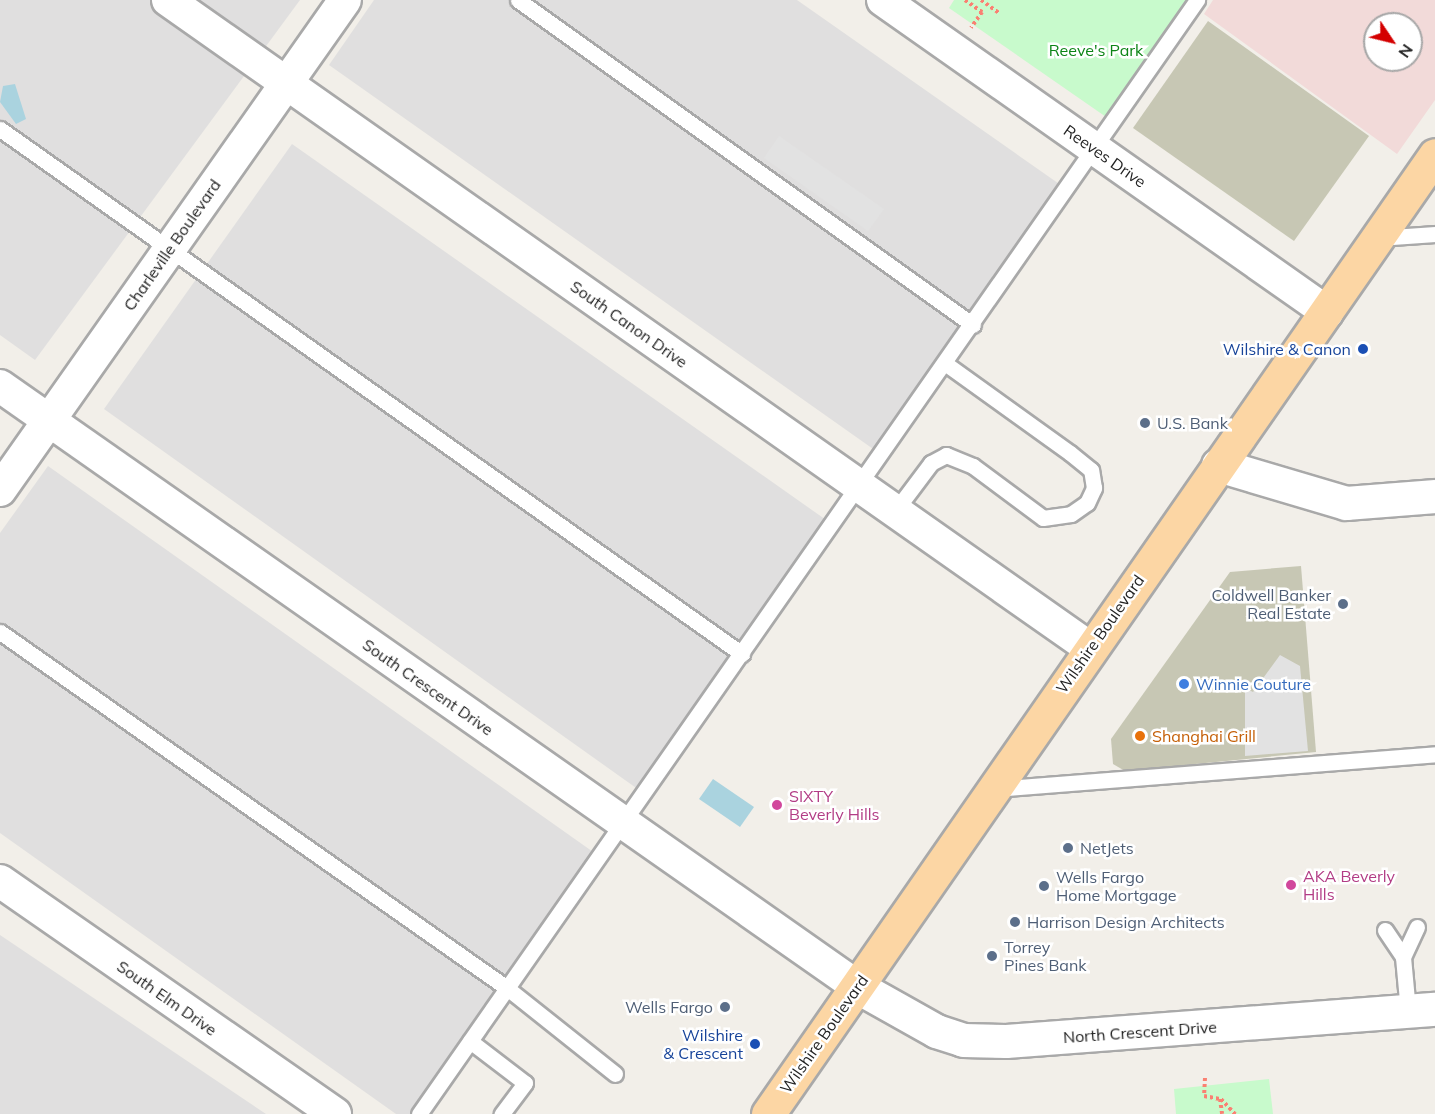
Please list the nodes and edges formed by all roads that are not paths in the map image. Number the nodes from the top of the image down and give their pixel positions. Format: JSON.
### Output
{"nodes":[{"id":1,"x":168,"y":0,"type":"edge"},
{"id":2,"x":345,"y":0,"type":"edge"},
{"id":3,"x":518,"y":0,"type":"edge"},
{"id":4,"x":883,"y":0,"type":"edge"},
{"id":5,"x":1197,"y":0,"type":"edge"},
{"id":6,"x":286,"y":83,"type":"junction"},
{"id":7,"x":0,"y":129,"type":"edge"},
{"id":8,"x":1095,"y":149,"type":"junction"},
{"id":9,"x":1435,"y":156,"type":"edge"},
{"id":10,"x":1435,"y":234,"type":"edge"},
{"id":11,"x":1377,"y":238,"type":"junction"},
{"id":12,"x":170,"y":248,"type":"junction"},
{"id":13,"x":1327,"y":312,"type":"junction"},
{"id":14,"x":973,"y":325,"type":"junction"},
{"id":15,"x":946,"y":364,"type":"junction"},
{"id":16,"x":0,"y":386,"type":"edge"},
{"id":17,"x":49,"y":420,"type":"junction"},
{"id":18,"x":1218,"y":465,"type":"junction"},
{"id":19,"x":861,"y":488,"type":"junction"},
{"id":20,"x":0,"y":490,"type":"edge"},
{"id":21,"x":1435,"y":496,"type":"edge"},
{"id":22,"x":895,"y":511,"type":"junction"},
{"id":23,"x":0,"y":632,"type":"edge"},
{"id":24,"x":1090,"y":648,"type":"junction"},
{"id":25,"x":742,"y":654,"type":"junction"},
{"id":26,"x":1435,"y":754,"type":"edge"},
{"id":27,"x":989,"y":790,"type":"junction"},
{"id":28,"x":623,"y":823,"type":"junction"},
{"id":29,"x":0,"y":881,"type":"edge"},
{"id":30,"x":1418,"y":927,"type":"dead end"},
{"id":31,"x":1385,"y":930,"type":"dead end"},
{"id":32,"x":1403,"y":957,"type":"junction"},
{"id":33,"x":858,"y":987,"type":"junction"},
{"id":34,"x":507,"y":988,"type":"junction"},
{"id":35,"x":1422,"y":1010,"type":"edge"},
{"id":36,"x":470,"y":1041,"type":"junction"},
{"id":37,"x":615,"y":1074,"type":"dead end"},
{"id":38,"x":335,"y":1114,"type":"edge"},
{"id":39,"x":419,"y":1114,"type":"edge"},
{"id":40,"x":502,"y":1114,"type":"edge"},
{"id":41,"x":768,"y":1114,"type":"edge"}],
"edges":[{"from":1,"to":6,"type":"street","name":"South Canon Drive"},
{"from":2,"to":6,"type":"street","name":"Charleville Boulevard"},
{"from":3,"to":14,"type":"lane"},
{"from":4,"to":8,"type":"street","name":"Reeves Drive"},
{"from":5,"to":8,"type":"lane"},
{"from":6,"to":12,"type":"street","name":"Charleville Boulevard"},
{"from":6,"to":19,"type":"street","name":"South Canon Drive"},
{"from":7,"to":12,"type":"lane"},
{"from":8,"to":13,"type":"street","name":"Reeves Drive"},
{"from":8,"to":14,"type":"lane"},
{"from":9,"to":11,"type":"main road","name":"Wilshire Boulevard"},
{"from":10,"to":11,"type":"lane"},
{"from":11,"to":13,"type":"main road","name":"Wilshire Boulevard"},
{"from":12,"to":17,"type":"street","name":"Charleville Boulevard"},
{"from":12,"to":25,"type":"lane"},
{"from":13,"to":18,"type":"main road","name":"Wilshire Boulevard"},
{"from":14,"to":15,"type":"lane"},
{"from":15,"to":19,"type":"lane"},
{"from":15,"to":22,"type":"lane"},
{"from":16,"to":17,"type":"street","name":"South Crescent Drive"},
{"from":17,"to":20,"type":"street","name":"Charleville Boulevard"},
{"from":17,"to":28,"type":"street","name":"South Crescent Drive"},
{"from":18,"to":21,"type":"street"},
{"from":18,"to":24,"type":"main road","name":"Wilshire Boulevard"},
{"from":19,"to":22,"type":"street","name":"South Canon Drive"},
{"from":19,"to":25,"type":"lane"},
{"from":22,"to":24,"type":"street","name":"South Canon Drive"},
{"from":23,"to":34,"type":"lane"},
{"from":24,"to":27,"type":"main road","name":"Wilshire Boulevard"},
{"from":25,"to":28,"type":"lane"},
{"from":26,"to":27,"type":"lane"},
{"from":27,"to":33,"type":"main road","name":"Wilshire Boulevard"},
{"from":28,"to":33,"type":"street","name":"South Crescent Drive"},
{"from":28,"to":34,"type":"lane"},
{"from":29,"to":38,"type":"street","name":"South Elm Drive"},
{"from":30,"to":32,"type":"lane"},
{"from":31,"to":32,"type":"lane"},
{"from":32,"to":35,"type":"lane"},
{"from":33,"to":35,"type":"street","name":"North Crescent Drive"},
{"from":33,"to":41,"type":"main road","name":"Wilshire Boulevard"},
{"from":34,"to":36,"type":"lane"},
{"from":34,"to":37,"type":"lane"},
{"from":36,"to":39,"type":"lane"},
{"from":36,"to":40,"type":"lane"}]}
